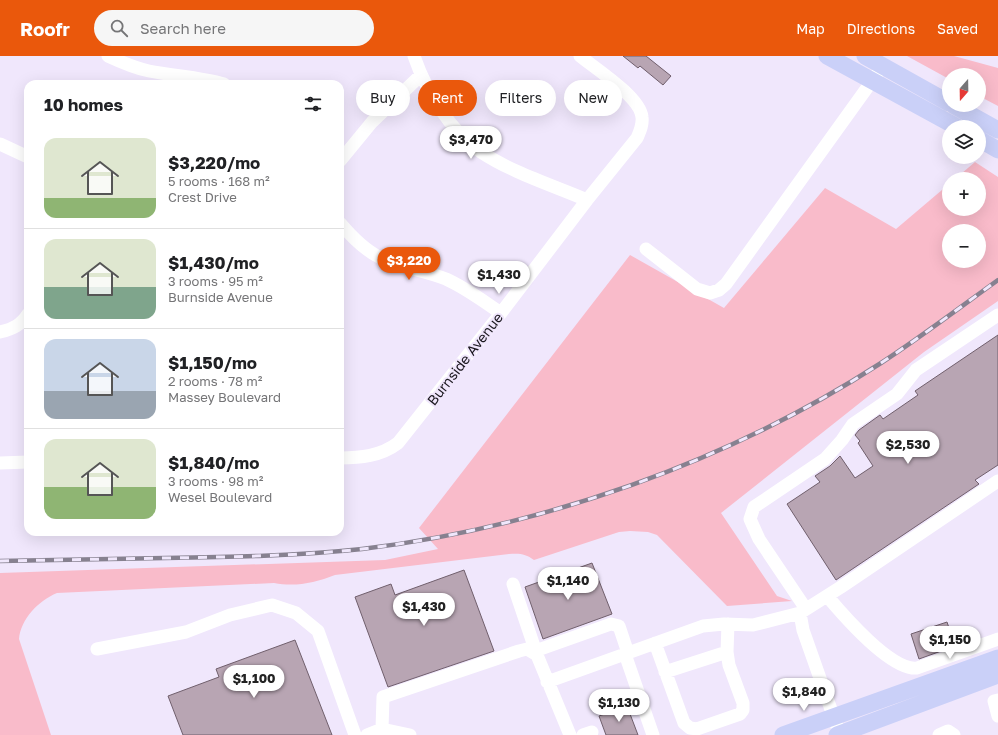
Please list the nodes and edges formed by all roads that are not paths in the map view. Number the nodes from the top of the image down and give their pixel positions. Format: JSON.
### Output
{"nodes":[{"id":1,"x":108,"y":56,"type":"edge"},
{"id":2,"x":414,"y":56,"type":"edge"},
{"id":3,"x":580,"y":56,"type":"edge"},
{"id":4,"x":827,"y":56,"type":"edge"},
{"id":5,"x":865,"y":56,"type":"edge"},
{"id":6,"x":882,"y":65,"type":"junction"},
{"id":7,"x":420,"y":75,"type":"junction"},
{"id":8,"x":208,"y":80,"type":"edge"},
{"id":9,"x":872,"y":80,"type":"junction"},
{"id":10,"x":942,"y":99,"type":"edge"},
{"id":11,"x":966,"y":112,"type":"edge"},
{"id":12,"x":944,"y":120,"type":"edge"},
{"id":13,"x":998,"y":130,"type":"edge"},
{"id":14,"x":986,"y":143,"type":"edge"},
{"id":15,"x":0,"y":144,"type":"edge"},
{"id":16,"x":998,"y":150,"type":"edge"},
{"id":17,"x":24,"y":155,"type":"edge"},
{"id":18,"x":344,"y":156,"type":"edge"},
{"id":19,"x":587,"y":200,"type":"junction"},
{"id":20,"x":344,"y":228,"type":"edge"},
{"id":21,"x":646,"y":249,"type":"dead end"},
{"id":22,"x":501,"y":313,"type":"junction"},
{"id":23,"x":998,"y":315,"type":"edge"},
{"id":24,"x":24,"y":320,"type":"edge"},
{"id":25,"x":0,"y":332,"type":"edge"},
{"id":26,"x":344,"y":458,"type":"edge"},
{"id":27,"x":24,"y":462,"type":"edge"},
{"id":28,"x":0,"y":463,"type":"edge"},
{"id":29,"x":998,"y":481,"type":"edge"},
{"id":30,"x":513,"y":584,"type":"dead end"},
{"id":31,"x":827,"y":596,"type":"junction"},
{"id":32,"x":803,"y":611,"type":"junction"},
{"id":33,"x":728,"y":624,"type":"junction"},
{"id":34,"x":998,"y":639,"type":"edge"},
{"id":35,"x":655,"y":643,"type":"junction"},
{"id":36,"x":97,"y":649,"type":"dead end"},
{"id":37,"x":727,"y":652,"type":"junction"},
{"id":38,"x":536,"y":653,"type":"junction"},
{"id":39,"x":626,"y":654,"type":"junction"},
{"id":40,"x":998,"y":658,"type":"edge"},
{"id":41,"x":665,"y":672,"type":"junction"},
{"id":42,"x":998,"y":675,"type":"edge"},
{"id":43,"x":547,"y":682,"type":"junction"},
{"id":44,"x":998,"y":700,"type":"edge"},
{"id":45,"x":834,"y":716,"type":"junction"},
{"id":46,"x":998,"y":716,"type":"edge"},
{"id":47,"x":382,"y":729,"type":"junction"},
{"id":48,"x":355,"y":735,"type":"edge"},
{"id":49,"x":367,"y":735,"type":"edge"},
{"id":50,"x":409,"y":735,"type":"edge"},
{"id":51,"x":570,"y":735,"type":"edge"},
{"id":52,"x":653,"y":735,"type":"edge"},
{"id":53,"x":783,"y":735,"type":"edge"},
{"id":54,"x":839,"y":735,"type":"edge"},
{"id":55,"x":939,"y":735,"type":"edge"},
{"id":56,"x":954,"y":735,"type":"edge"}],
"edges":[{"from":1,"to":8,"type":"street"},
{"from":2,"to":7,"type":"street"},
{"from":3,"to":19,"type":"street","name":"Burnside Avenue"},
{"from":4,"to":9,"type":"main road"},
{"from":5,"to":6,"type":"main road"},
{"from":6,"to":9,"type":"street"},
{"from":6,"to":10,"type":"main road"},
{"from":7,"to":18,"type":"street"},
{"from":7,"to":19,"type":"street"},
{"from":9,"to":12,"type":"main road"},
{"from":9,"to":21,"type":"street"},
{"from":11,"to":13,"type":"main road"},
{"from":14,"to":16,"type":"main road"},
{"from":15,"to":17,"type":"street"},
{"from":19,"to":22,"type":"street","name":"Burnside Avenue"},
{"from":20,"to":22,"type":"street"},
{"from":22,"to":26,"type":"street","name":"Burnside Avenue"},
{"from":23,"to":32,"type":"street"},
{"from":24,"to":25,"type":"street"},
{"from":27,"to":28,"type":"street"},
{"from":29,"to":31,"type":"street"},
{"from":30,"to":38,"type":"street"},
{"from":31,"to":32,"type":"street"},
{"from":31,"to":34,"type":"street"},
{"from":32,"to":33,"type":"street"},
{"from":32,"to":45,"type":"street"},
{"from":33,"to":35,"type":"street"},
{"from":33,"to":37,"type":"street"},
{"from":35,"to":39,"type":"street"},
{"from":35,"to":41,"type":"street"},
{"from":36,"to":48,"type":"street"},
{"from":37,"to":41,"type":"street"},
{"from":37,"to":41,"type":"street"},
{"from":38,"to":39,"type":"street"},
{"from":38,"to":43,"type":"street"},
{"from":38,"to":47,"type":"street"},
{"from":39,"to":43,"type":"street"},
{"from":39,"to":52,"type":"street"},
{"from":40,"to":45,"type":"main road"},
{"from":42,"to":54,"type":"main road"},
{"from":43,"to":51,"type":"street"},
{"from":44,"to":46,"type":"street"},
{"from":45,"to":53,"type":"main road"},
{"from":45,"to":54,"type":"street"},
{"from":47,"to":49,"type":"street"},
{"from":47,"to":50,"type":"street"},
{"from":55,"to":56,"type":"street"}]}
